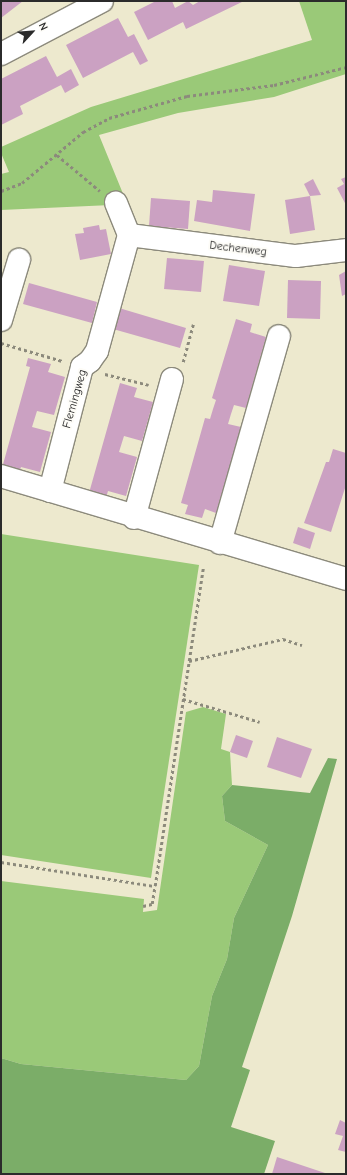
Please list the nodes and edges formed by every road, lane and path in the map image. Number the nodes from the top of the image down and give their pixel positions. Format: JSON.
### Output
{"nodes":[{"id":1,"x":102,"y":1,"type":"edge"},
{"id":2,"x":1,"y":54,"type":"edge"},
{"id":3,"x":346,"y":67,"type":"edge"},
{"id":4,"x":57,"y":155,"type":"junction"},
{"id":5,"x":1,"y":191,"type":"edge"},
{"id":6,"x":116,"y":202,"type":"joint"},
{"id":7,"x":130,"y":235,"type":"junction"},
{"id":8,"x":346,"y":250,"type":"edge"},
{"id":9,"x":19,"y":260,"type":"dead end"},
{"id":10,"x":1,"y":320,"type":"edge"},
{"id":11,"x":193,"y":324,"type":"dead end"},
{"id":12,"x":278,"y":336,"type":"dead end"},
{"id":13,"x":1,"y":343,"type":"edge"},
{"id":14,"x":82,"y":367,"type":"junction"},
{"id":15,"x":172,"y":379,"type":"joint"},
{"id":16,"x":143,"y":384,"type":"dead end"},
{"id":17,"x":1,"y":476,"type":"edge"},
{"id":18,"x":50,"y":491,"type":"junction"},
{"id":19,"x":134,"y":518,"type":"junction"},
{"id":20,"x":220,"y":543,"type":"junction"},
{"id":21,"x":203,"y":569,"type":"dead end"},
{"id":22,"x":346,"y":579,"type":"edge"},
{"id":23,"x":302,"y":645,"type":"dead end"},
{"id":24,"x":189,"y":661,"type":"junction"},
{"id":25,"x":183,"y":699,"type":"junction"},
{"id":26,"x":260,"y":722,"type":"dead end"},
{"id":27,"x":1,"y":862,"type":"edge"},
{"id":28,"x":155,"y":886,"type":"junction"},
{"id":29,"x":143,"y":906,"type":"dead end"}],
"edges":[{"from":1,"to":2,"type":"street"},
{"from":3,"to":4,"type":"path"},
{"from":4,"to":5,"type":"path"},
{"from":4,"to":6,"type":"path"},
{"from":6,"to":7,"type":"street"},
{"from":7,"to":8,"type":"street","name":"Dechenweg"},
{"from":7,"to":14,"type":"street","name":"Flemingweg"},
{"from":9,"to":10,"type":"street"},
{"from":11,"to":15,"type":"path"},
{"from":12,"to":20,"type":"street"},
{"from":13,"to":14,"type":"path"},
{"from":14,"to":16,"type":"path"},
{"from":14,"to":18,"type":"street","name":"Flemingweg"},
{"from":15,"to":19,"type":"street"},
{"from":17,"to":18,"type":"street"},
{"from":18,"to":19,"type":"street"},
{"from":19,"to":20,"type":"street"},
{"from":20,"to":22,"type":"street"},
{"from":21,"to":24,"type":"path"},
{"from":23,"to":24,"type":"path"},
{"from":24,"to":25,"type":"path"},
{"from":25,"to":26,"type":"path"},
{"from":25,"to":28,"type":"path"},
{"from":27,"to":28,"type":"path"},
{"from":28,"to":29,"type":"path"}]}
